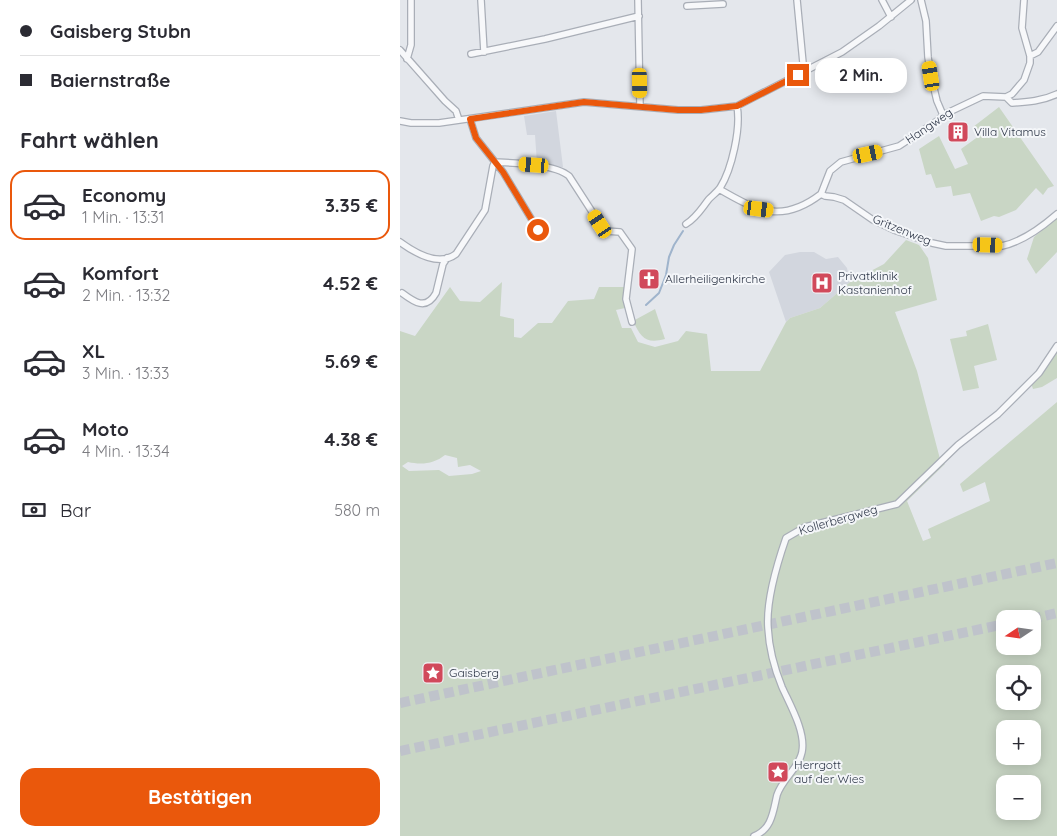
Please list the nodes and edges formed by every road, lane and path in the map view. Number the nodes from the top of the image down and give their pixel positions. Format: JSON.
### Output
{"nodes":[{"id":1,"x":411,"y":0,"type":"edge"},
{"id":2,"x":480,"y":0,"type":"edge"},
{"id":3,"x":638,"y":0,"type":"edge"},
{"id":4,"x":797,"y":0,"type":"edge"},
{"id":5,"x":882,"y":0,"type":"edge"},
{"id":6,"x":911,"y":0,"type":"edge"},
{"id":7,"x":921,"y":0,"type":"edge"},
{"id":8,"x":1024,"y":0,"type":"edge"},
{"id":9,"x":711,"y":2,"type":"edge"},
{"id":10,"x":723,"y":4,"type":"dead end"},
{"id":11,"x":687,"y":6,"type":"dead end"},
{"id":12,"x":639,"y":16,"type":"junction"},
{"id":13,"x":891,"y":17,"type":"junction"},
{"id":14,"x":1057,"y":26,"type":"edge"},
{"id":15,"x":400,"y":50,"type":"edge"},
{"id":16,"x":484,"y":52,"type":"junction"},
{"id":17,"x":472,"y":54,"type":"dead end"},
{"id":18,"x":1030,"y":56,"type":"junction"},
{"id":19,"x":407,"y":59,"type":"junction"},
{"id":20,"x":806,"y":70,"type":"junction"},
{"id":21,"x":1057,"y":94,"type":"edge"},
{"id":22,"x":1006,"y":97,"type":"junction"},
{"id":23,"x":640,"y":106,"type":"junction"},
{"id":24,"x":737,"y":106,"type":"junction"},
{"id":25,"x":943,"y":115,"type":"junction"},
{"id":26,"x":470,"y":119,"type":"junction"},
{"id":27,"x":459,"y":120,"type":"junction"},
{"id":28,"x":400,"y":121,"type":"edge"},
{"id":29,"x":495,"y":162,"type":"junction"},
{"id":30,"x":720,"y":189,"type":"junction"},
{"id":31,"x":821,"y":194,"type":"junction"},
{"id":32,"x":1057,"y":214,"type":"edge"},
{"id":33,"x":686,"y":224,"type":"dead end"},
{"id":34,"x":538,"y":230,"type":"dead end"},
{"id":35,"x":400,"y":242,"type":"edge"},
{"id":36,"x":447,"y":258,"type":"junction"},
{"id":37,"x":402,"y":293,"type":"dead end"},
{"id":38,"x":632,"y":322,"type":"dead end"},
{"id":39,"x":1057,"y":346,"type":"edge"},
{"id":40,"x":754,"y":836,"type":"edge"}],
"edges":[{"from":1,"to":19,"type":"street"},
{"from":2,"to":16,"type":"street"},
{"from":3,"to":12,"type":"street"},
{"from":4,"to":20,"type":"street"},
{"from":5,"to":13,"type":"street"},
{"from":6,"to":13,"type":"street"},
{"from":7,"to":25,"type":"street"},
{"from":8,"to":18,"type":"street"},
{"from":9,"to":10,"type":"street"},
{"from":9,"to":11,"type":"street"},
{"from":12,"to":16,"type":"street"},
{"from":12,"to":23,"type":"street"},
{"from":13,"to":20,"type":"street"},
{"from":14,"to":18,"type":"street"},
{"from":15,"to":19,"type":"street"},
{"from":16,"to":17,"type":"street"},
{"from":18,"to":22,"type":"street"},
{"from":19,"to":27,"type":"street"},
{"from":20,"to":24,"type":"street"},
{"from":21,"to":22,"type":"street","name":"Hangweg"},
{"from":22,"to":25,"type":"street","name":"Hangweg"},
{"from":23,"to":24,"type":"street"},
{"from":23,"to":26,"type":"street"},
{"from":24,"to":30,"type":"street"},
{"from":25,"to":31,"type":"street","name":"Hangweg"},
{"from":26,"to":27,"type":"street"},
{"from":26,"to":29,"type":"street"},
{"from":27,"to":28,"type":"street"},
{"from":29,"to":34,"type":"street"},
{"from":29,"to":36,"type":"street"},
{"from":29,"to":38,"type":"street"},
{"from":30,"to":31,"type":"street"},
{"from":30,"to":33,"type":"street"},
{"from":31,"to":32,"type":"street","name":"Gritzenweg"},
{"from":35,"to":36,"type":"street"},
{"from":36,"to":37,"type":"street"},
{"from":39,"to":40,"type":"street","name":"Kollerbergweg"}]}
